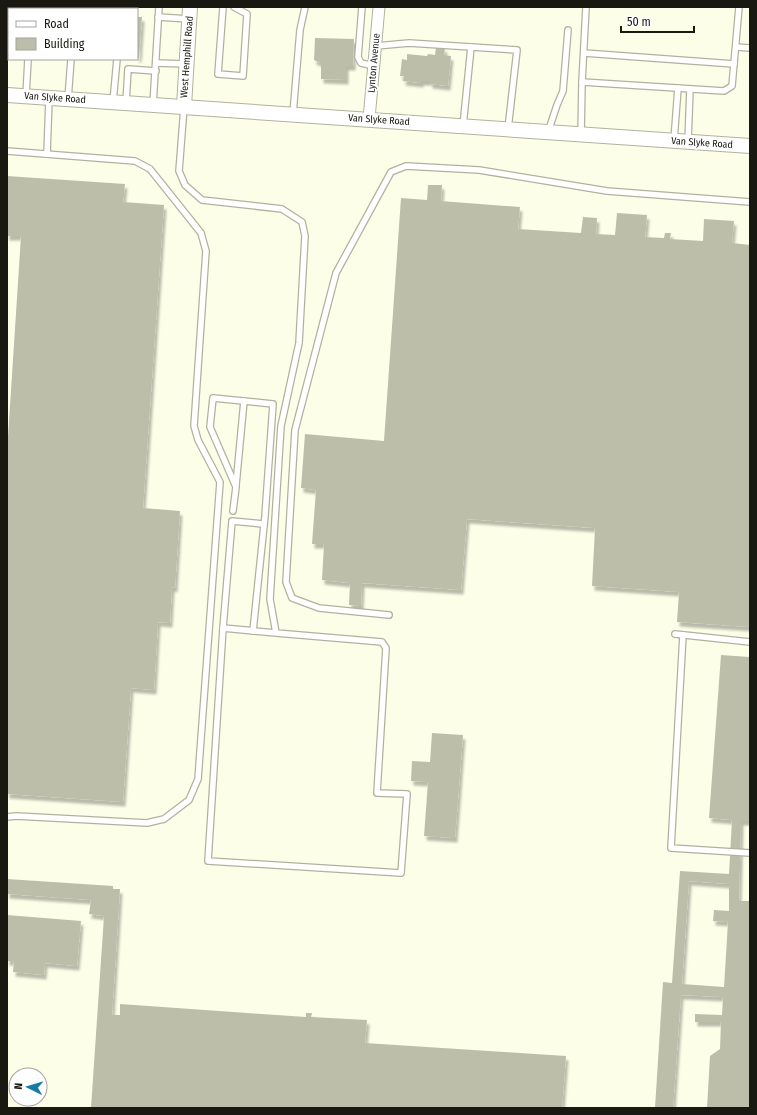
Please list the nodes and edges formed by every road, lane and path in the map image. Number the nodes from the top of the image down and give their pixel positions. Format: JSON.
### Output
{"nodes":[{"id":1,"x":159,"y":7,"type":"edge"},
{"id":2,"x":223,"y":7,"type":"edge"},
{"id":3,"x":234,"y":7,"type":"edge"},
{"id":4,"x":305,"y":7,"type":"edge"},
{"id":5,"x":362,"y":7,"type":"edge"},
{"id":6,"x":379,"y":7,"type":"edge"},
{"id":7,"x":586,"y":7,"type":"edge"},
{"id":8,"x":739,"y":7,"type":"edge"},
{"id":9,"x":190,"y":13,"type":"edge"},
{"id":10,"x":158,"y":17,"type":"junction"},
{"id":11,"x":568,"y":30,"type":"dead end"},
{"id":12,"x":376,"y":46,"type":"junction"},
{"id":13,"x":471,"y":47,"type":"junction"},
{"id":14,"x":736,"y":47,"type":"junction"},
{"id":15,"x":750,"y":48,"type":"edge"},
{"id":16,"x":584,"y":53,"type":"junction"},
{"id":17,"x":28,"y":60,"type":"edge"},
{"id":18,"x":71,"y":60,"type":"edge"},
{"id":19,"x":116,"y":60,"type":"edge"},
{"id":20,"x":156,"y":63,"type":"junction"},
{"id":21,"x":187,"y":64,"type":"junction"},
{"id":22,"x":734,"y":64,"type":"junction"},
{"id":23,"x":374,"y":66,"type":"junction"},
{"id":24,"x":156,"y":71,"type":"junction"},
{"id":25,"x":582,"y":82,"type":"junction"},
{"id":26,"x":678,"y":88,"type":"junction"},
{"id":27,"x":690,"y":89,"type":"junction"},
{"id":28,"x":7,"y":95,"type":"edge"},
{"id":29,"x":26,"y":96,"type":"junction"},
{"id":30,"x":49,"y":98,"type":"junction"},
{"id":31,"x":68,"y":99,"type":"junction"},
{"id":32,"x":119,"y":103,"type":"junction"},
{"id":33,"x":153,"y":105,"type":"junction"},
{"id":34,"x":184,"y":106,"type":"junction"},
{"id":35,"x":293,"y":114,"type":"junction"},
{"id":36,"x":369,"y":119,"type":"junction"},
{"id":37,"x":463,"y":126,"type":"junction"},
{"id":38,"x":508,"y":129,"type":"junction"},
{"id":39,"x":548,"y":132,"type":"junction"},
{"id":40,"x":581,"y":135,"type":"junction"},
{"id":41,"x":681,"y":141,"type":"junction"},
{"id":42,"x":750,"y":146,"type":"edge"},
{"id":43,"x":7,"y":152,"type":"edge"},
{"id":44,"x":47,"y":154,"type":"junction"},
{"id":45,"x":750,"y":202,"type":"edge"},
{"id":46,"x":244,"y":402,"type":"junction"},
{"id":47,"x":236,"y":487,"type":"junction"},
{"id":48,"x":233,"y":511,"type":"dead end"},
{"id":49,"x":263,"y":524,"type":"junction"},
{"id":50,"x":389,"y":615,"type":"dead end"},
{"id":51,"x":223,"y":628,"type":"junction"},
{"id":52,"x":253,"y":631,"type":"junction"},
{"id":53,"x":276,"y":633,"type":"junction"},
{"id":54,"x":675,"y":634,"type":"dead end"},
{"id":55,"x":683,"y":635,"type":"junction"},
{"id":56,"x":750,"y":642,"type":"edge"},
{"id":57,"x":7,"y":817,"type":"edge"},
{"id":58,"x":750,"y":853,"type":"edge"}],
"edges":[{"from":1,"to":10,"type":"lane"},
{"from":2,"to":3,"type":"lane"},
{"from":4,"to":35,"type":"lane"},
{"from":5,"to":23,"type":"lane"},
{"from":6,"to":12,"type":"street","name":"Lynton Avenue"},
{"from":7,"to":16,"type":"lane"},
{"from":8,"to":14,"type":"lane"},
{"from":9,"to":10,"type":"lane"},
{"from":9,"to":21,"type":"street","name":"West Hemphill Road"},
{"from":10,"to":20,"type":"lane"},
{"from":11,"to":39,"type":"lane"},
{"from":12,"to":13,"type":"lane"},
{"from":12,"to":23,"type":"street","name":"Lynton Avenue"},
{"from":13,"to":37,"type":"lane"},
{"from":13,"to":38,"type":"lane"},
{"from":14,"to":15,"type":"lane"},
{"from":14,"to":22,"type":"lane"},
{"from":16,"to":22,"type":"lane"},
{"from":16,"to":25,"type":"lane"},
{"from":17,"to":29,"type":"lane"},
{"from":18,"to":31,"type":"lane"},
{"from":19,"to":32,"type":"lane"},
{"from":20,"to":21,"type":"lane"},
{"from":20,"to":24,"type":"lane"},
{"from":21,"to":34,"type":"street","name":"West Hemphill Road"},
{"from":22,"to":27,"type":"lane"},
{"from":23,"to":36,"type":"street","name":"Lynton Avenue"},
{"from":24,"to":32,"type":"lane"},
{"from":24,"to":33,"type":"lane"},
{"from":25,"to":26,"type":"lane"},
{"from":25,"to":40,"type":"lane"},
{"from":26,"to":27,"type":"lane"},
{"from":26,"to":41,"type":"lane"},
{"from":27,"to":41,"type":"lane"},
{"from":28,"to":29,"type":"street","name":"Van Slyke Road"},
{"from":29,"to":30,"type":"street","name":"Van Slyke Road"},
{"from":30,"to":31,"type":"street","name":"Van Slyke Road"},
{"from":30,"to":44,"type":"lane"},
{"from":31,"to":32,"type":"street","name":"Van Slyke Road"},
{"from":32,"to":33,"type":"street","name":"Van Slyke Road"},
{"from":33,"to":34,"type":"street","name":"Van Slyke Road"},
{"from":34,"to":35,"type":"street","name":"Van Slyke Road"},
{"from":34,"to":53,"type":"lane"},
{"from":35,"to":36,"type":"street","name":"Van Slyke Road"},
{"from":36,"to":37,"type":"street","name":"Van Slyke Road"},
{"from":37,"to":38,"type":"street","name":"Van Slyke Road"},
{"from":38,"to":39,"type":"street","name":"Van Slyke Road"},
{"from":39,"to":40,"type":"street","name":"Van Slyke Road"},
{"from":40,"to":41,"type":"street","name":"Van Slyke Road"},
{"from":41,"to":42,"type":"street","name":"Van Slyke Road"},
{"from":43,"to":44,"type":"lane"},
{"from":44,"to":57,"type":"lane"},
{"from":45,"to":50,"type":"lane"},
{"from":46,"to":47,"type":"lane"},
{"from":46,"to":47,"type":"lane"},
{"from":46,"to":49,"type":"lane"},
{"from":47,"to":48,"type":"lane"},
{"from":49,"to":51,"type":"lane"},
{"from":49,"to":52,"type":"lane"},
{"from":51,"to":52,"type":"lane"},
{"from":51,"to":53,"type":"lane"},
{"from":52,"to":53,"type":"lane"},
{"from":54,"to":55,"type":"lane"},
{"from":55,"to":56,"type":"lane"},
{"from":55,"to":58,"type":"lane"}]}
